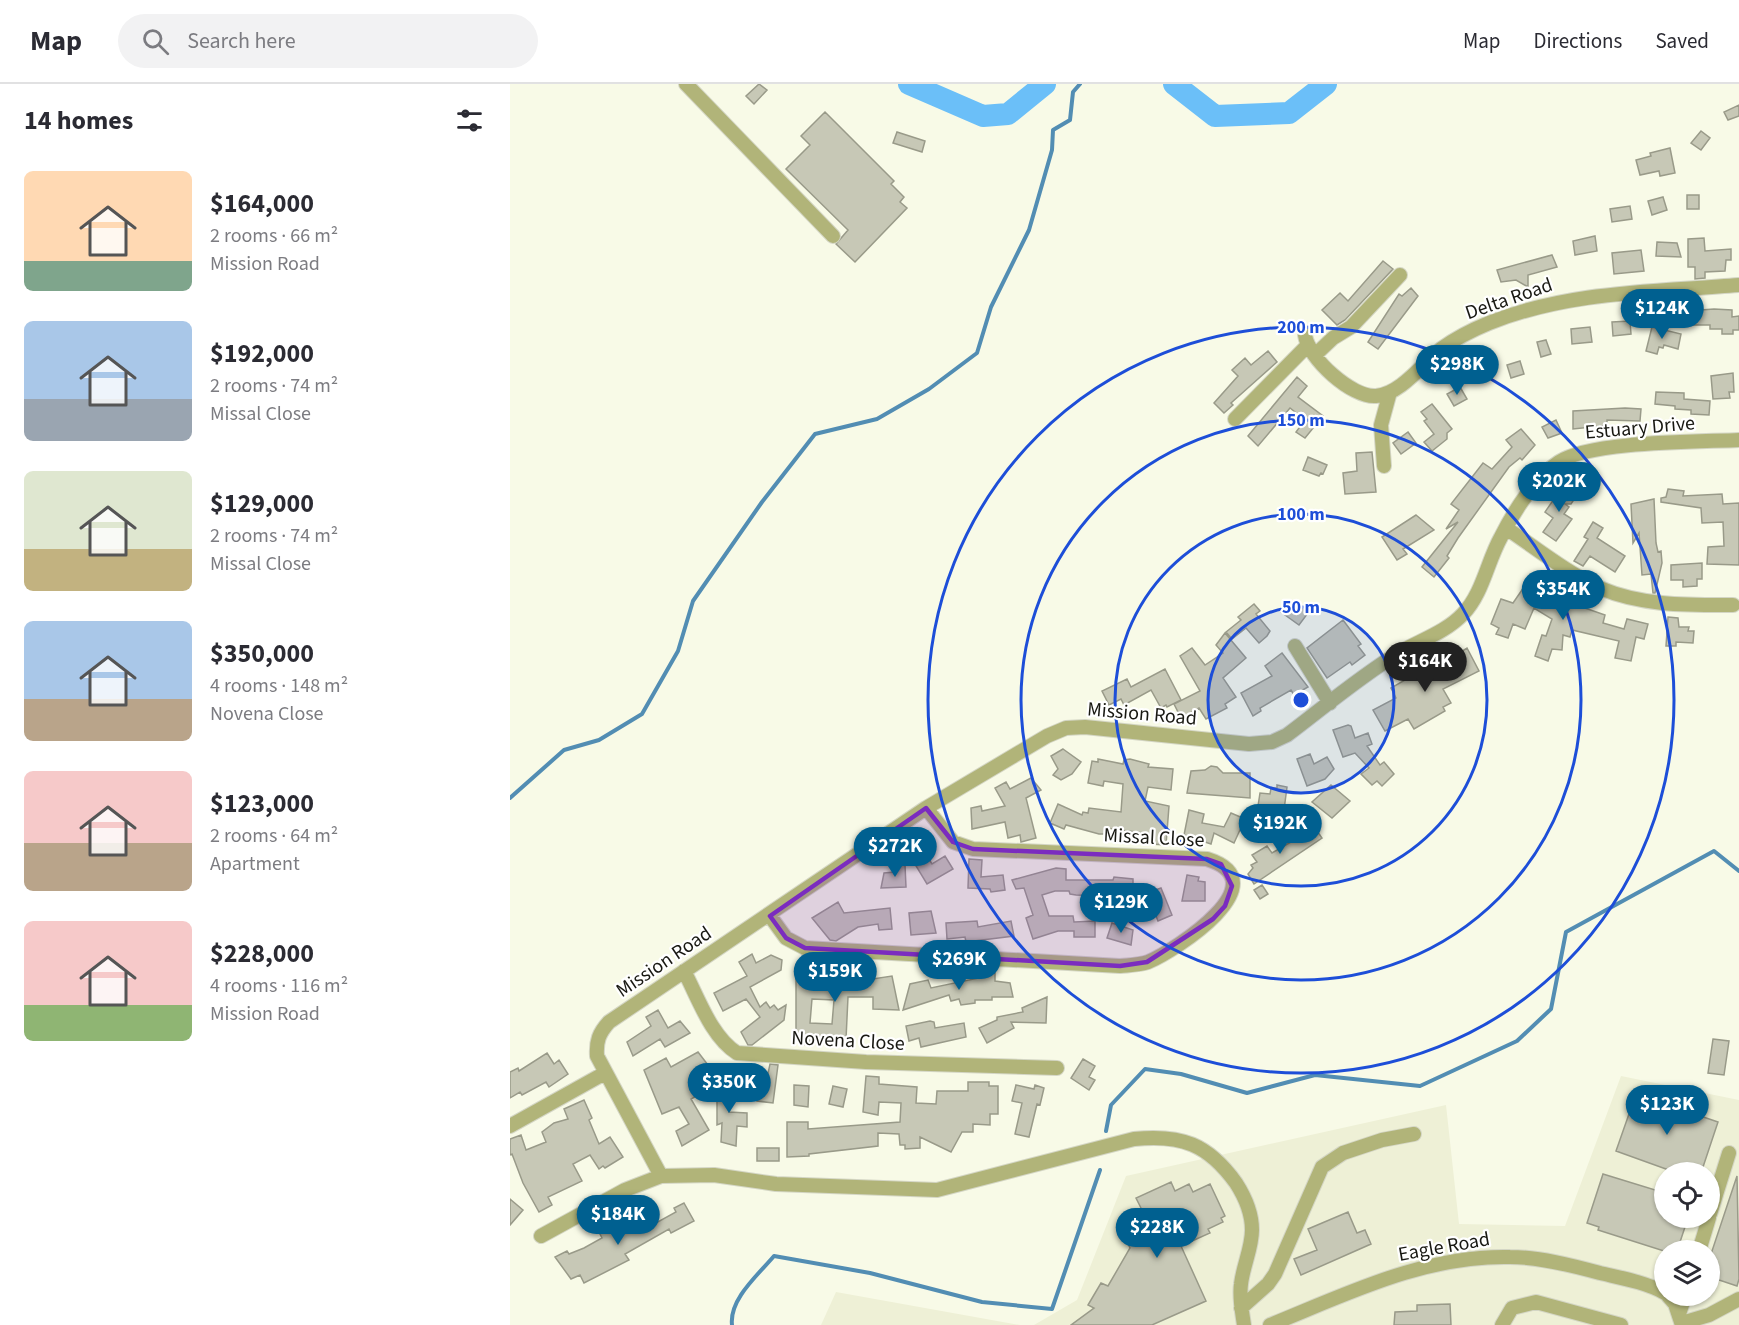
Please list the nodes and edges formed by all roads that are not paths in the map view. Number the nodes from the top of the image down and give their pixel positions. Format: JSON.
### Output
{"nodes":[{"id":1,"x":686,"y":84,"type":"edge"},
{"id":2,"x":833,"y":236,"type":"dead end"},
{"id":3,"x":1400,"y":275,"type":"dead end"},
{"id":4,"x":1739,"y":285,"type":"edge"},
{"id":5,"x":1309,"y":346,"type":"junction"},
{"id":6,"x":1390,"y":392,"type":"junction"},
{"id":7,"x":1234,"y":419,"type":"dead end"},
{"id":8,"x":1739,"y":440,"type":"edge"},
{"id":9,"x":1384,"y":466,"type":"dead end"},
{"id":10,"x":1506,"y":528,"type":"junction"},
{"id":11,"x":1733,"y":605,"type":"dead end"},
{"id":12,"x":1294,"y":646,"type":"dead end"},
{"id":13,"x":1330,"y":703,"type":"junction"},
{"id":14,"x":926,"y":808,"type":"junction"},
{"id":15,"x":770,"y":915,"type":"junction"},
{"id":16,"x":684,"y":971,"type":"junction"},
{"id":17,"x":1057,"y":1068,"type":"dead end"},
{"id":18,"x":605,"y":1073,"type":"junction"},
{"id":19,"x":510,"y":1126,"type":"edge"},
{"id":20,"x":1414,"y":1134,"type":"dead end"},
{"id":21,"x":1729,"y":1153,"type":"dead end"},
{"id":22,"x":661,"y":1176,"type":"junction"},
{"id":23,"x":1720,"y":1181,"type":"edge"},
{"id":24,"x":541,"y":1236,"type":"dead end"},
{"id":25,"x":1654,"y":1288,"type":"edge"},
{"id":26,"x":1739,"y":1299,"type":"edge"},
{"id":27,"x":1673,"y":1306,"type":"edge"},
{"id":28,"x":1683,"y":1306,"type":"edge"},
{"id":29,"x":1241,"y":1308,"type":"junction"},
{"id":30,"x":1714,"y":1319,"type":"edge"},
{"id":31,"x":1681,"y":1321,"type":"edge"},
{"id":32,"x":1244,"y":1325,"type":"edge"},
{"id":33,"x":1270,"y":1325,"type":"edge"},
{"id":34,"x":1502,"y":1325,"type":"edge"},
{"id":35,"x":1621,"y":1325,"type":"edge"}],
"edges":[{"from":1,"to":2,"type":"street"},
{"from":3,"to":5,"type":"street"},
{"from":4,"to":6,"type":"street","name":"Delta Road"},
{"from":5,"to":6,"type":"street"},
{"from":5,"to":7,"type":"street"},
{"from":6,"to":9,"type":"street"},
{"from":8,"to":10,"type":"street","name":"Estuary Drive"},
{"from":10,"to":11,"type":"street"},
{"from":10,"to":13,"type":"street","name":"Mission Road"},
{"from":12,"to":13,"type":"street"},
{"from":13,"to":14,"type":"street","name":"Mission Road"},
{"from":14,"to":15,"type":"street","name":"Mission Road"},
{"from":14,"to":15,"type":"street","name":"Missal Close"},
{"from":15,"to":16,"type":"street","name":"Mission Road"},
{"from":16,"to":17,"type":"street","name":"Novena Close"},
{"from":16,"to":18,"type":"street","name":"Mission Road"},
{"from":18,"to":19,"type":"street"},
{"from":18,"to":22,"type":"street","name":"Mission Road"},
{"from":20,"to":29,"type":"street"},
{"from":21,"to":23,"type":"street"},
{"from":22,"to":24,"type":"street"},
{"from":22,"to":29,"type":"street"},
{"from":25,"to":33,"type":"street","name":"Eagle Road"},
{"from":26,"to":30,"type":"street"},
{"from":27,"to":31,"type":"street","name":"Eagle Road"},
{"from":28,"to":31,"type":"street"},
{"from":29,"to":32,"type":"street"},
{"from":30,"to":31,"type":"street"},
{"from":34,"to":35,"type":"street"}]}
